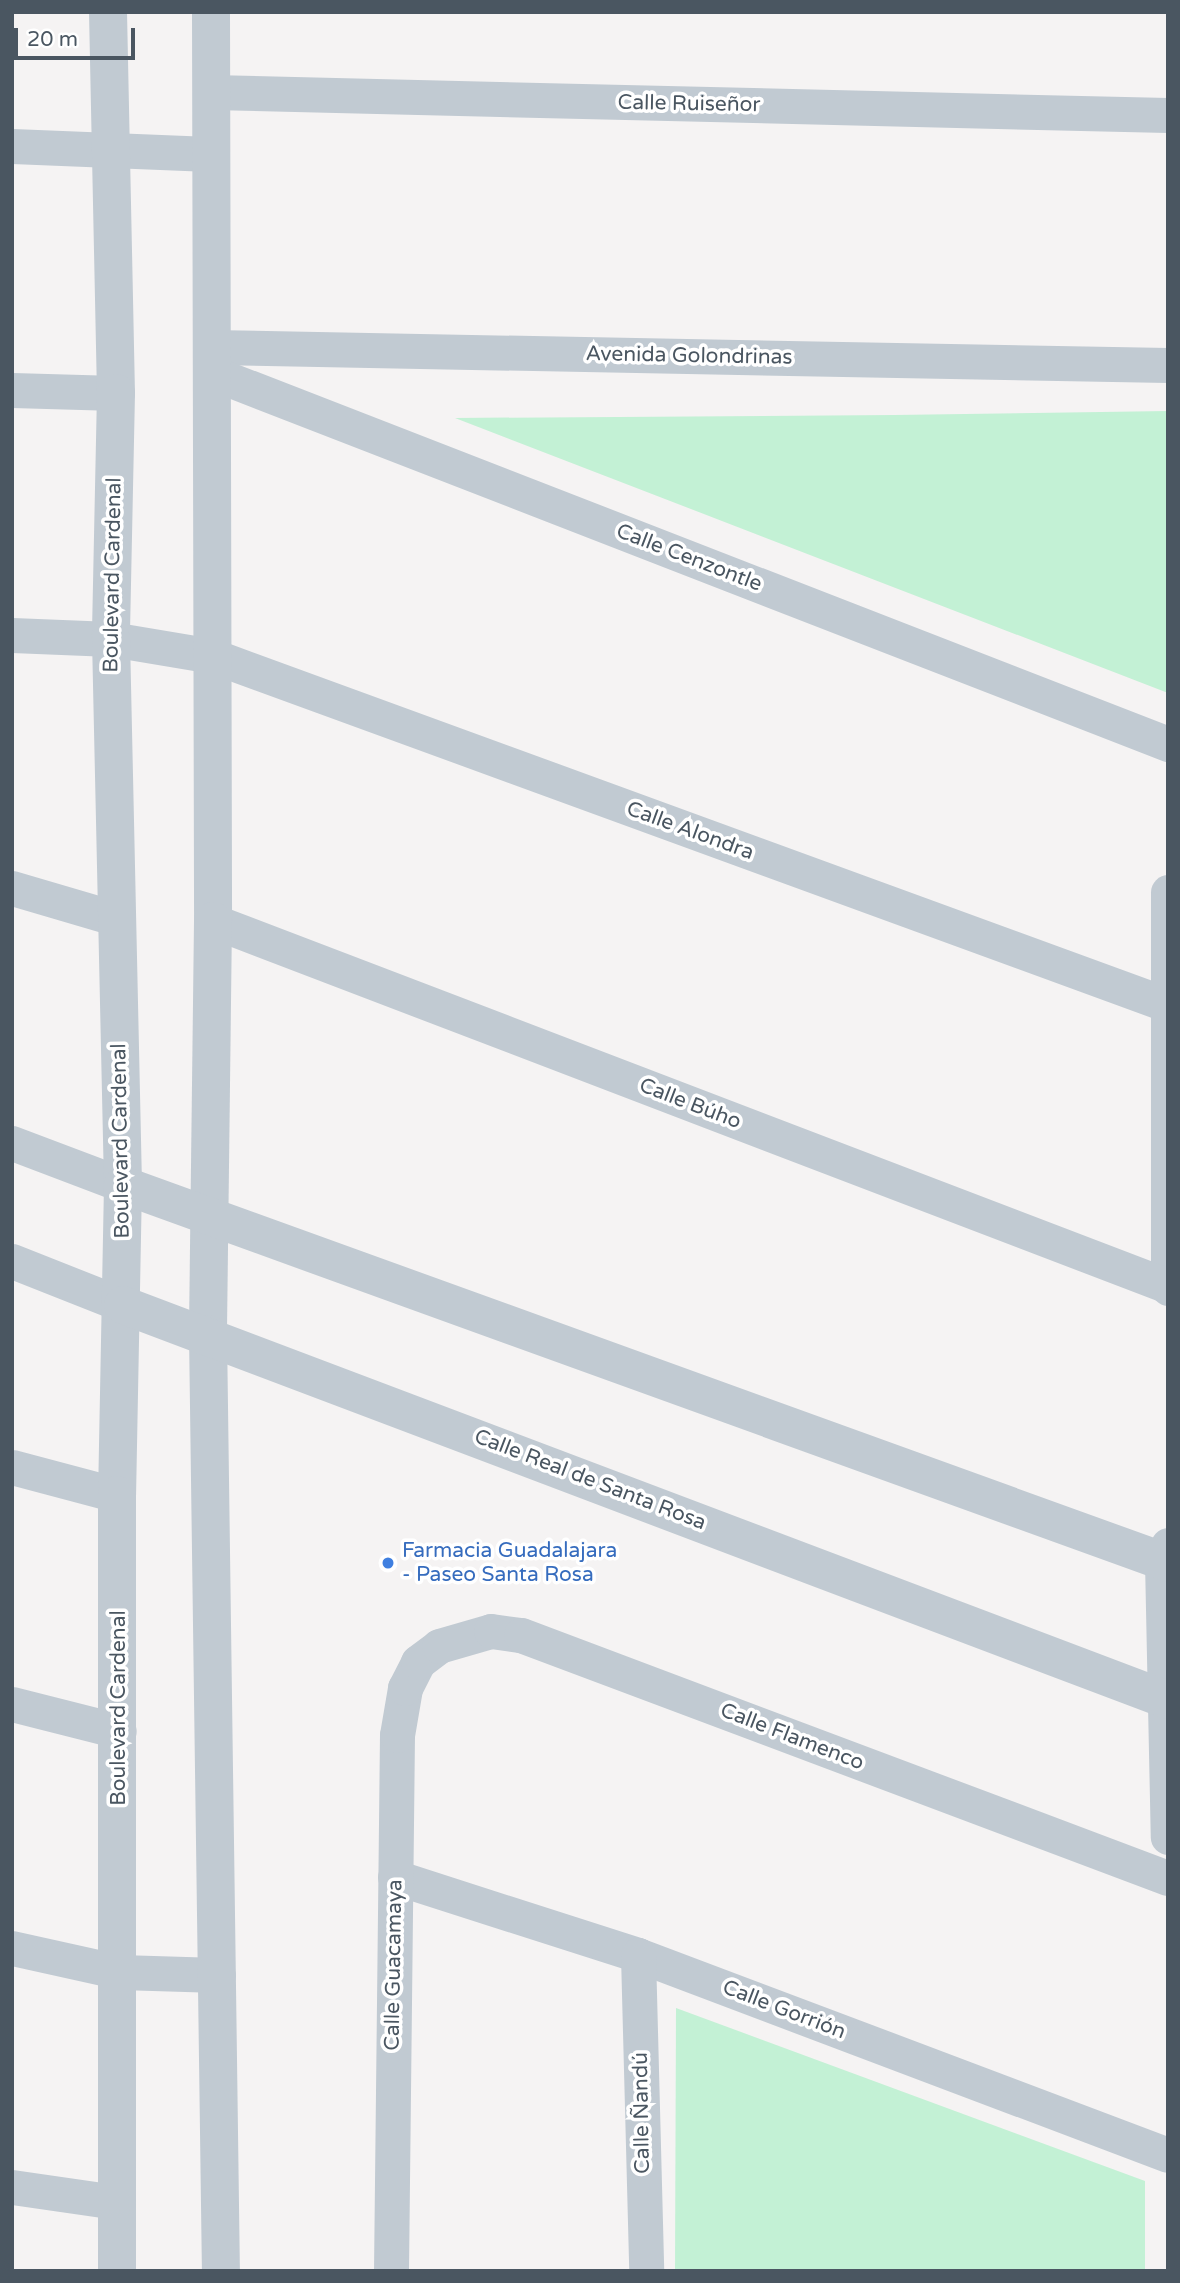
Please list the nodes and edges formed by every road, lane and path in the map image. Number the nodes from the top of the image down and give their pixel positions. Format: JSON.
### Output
{"nodes":[{"id":1,"x":108,"y":12,"type":"edge"},
{"id":2,"x":211,"y":12,"type":"edge"},
{"id":3,"x":211,"y":92,"type":"junction"},
{"id":4,"x":1168,"y":115,"type":"edge"},
{"id":5,"x":12,"y":146,"type":"edge"},
{"id":6,"x":108,"y":152,"type":"junction"},
{"id":7,"x":210,"y":154,"type":"junction"},
{"id":8,"x":210,"y":359,"type":"junction"},
{"id":9,"x":1168,"y":366,"type":"edge"},
{"id":10,"x":12,"y":390,"type":"edge"},
{"id":11,"x":116,"y":393,"type":"junction"},
{"id":12,"x":12,"y":635,"type":"edge"},
{"id":13,"x":111,"y":639,"type":"junction"},
{"id":14,"x":213,"y":656,"type":"junction"},
{"id":15,"x":1168,"y":744,"type":"edge"},
{"id":16,"x":12,"y":888,"type":"edge"},
{"id":17,"x":1168,"y":892,"type":"edge"},
{"id":18,"x":117,"y":919,"type":"junction"},
{"id":19,"x":213,"y":921,"type":"junction"},
{"id":20,"x":1167,"y":1004,"type":"edge"},
{"id":21,"x":12,"y":1143,"type":"edge"},
{"id":22,"x":123,"y":1185,"type":"junction"},
{"id":23,"x":208,"y":1214,"type":"junction"},
{"id":24,"x":12,"y":1261,"type":"edge"},
{"id":25,"x":1168,"y":1286,"type":"edge"},
{"id":26,"x":123,"y":1305,"type":"junction"},
{"id":27,"x":208,"y":1334,"type":"junction"},
{"id":28,"x":12,"y":1467,"type":"edge"},
{"id":29,"x":117,"y":1496,"type":"junction"},
{"id":30,"x":1166,"y":1557,"type":"edge"},
{"id":31,"x":418,"y":1662,"type":"joint"},
{"id":32,"x":1167,"y":1700,"type":"edge"},
{"id":33,"x":12,"y":1704,"type":"edge"},
{"id":34,"x":119,"y":1731,"type":"junction"},
{"id":35,"x":1168,"y":1837,"type":"edge"},
{"id":36,"x":395,"y":1877,"type":"junction"},
{"id":37,"x":1168,"y":1878,"type":"edge"},
{"id":38,"x":12,"y":1948,"type":"edge"},
{"id":39,"x":638,"y":1955,"type":"junction"},
{"id":40,"x":120,"y":1972,"type":"junction"},
{"id":41,"x":218,"y":1975,"type":"junction"},
{"id":42,"x":1168,"y":2155,"type":"edge"},
{"id":43,"x":12,"y":2187,"type":"edge"},
{"id":44,"x":116,"y":2202,"type":"junction"},
{"id":45,"x":117,"y":2271,"type":"edge"},
{"id":46,"x":221,"y":2271,"type":"edge"},
{"id":47,"x":391,"y":2271,"type":"edge"},
{"id":48,"x":646,"y":2271,"type":"edge"}],
"edges":[{"from":1,"to":6,"type":"street","name":"Boulevard Cardenal"},
{"from":2,"to":3,"type":"street"},
{"from":3,"to":4,"type":"street","name":"Calle Ruiseñor"},
{"from":3,"to":7,"type":"street"},
{"from":5,"to":6,"type":"street"},
{"from":6,"to":7,"type":"street"},
{"from":6,"to":11,"type":"street","name":"Boulevard Cardenal"},
{"from":7,"to":8,"type":"street"},
{"from":8,"to":9,"type":"street","name":"Avenida Golondrinas"},
{"from":8,"to":14,"type":"street"},
{"from":8,"to":15,"type":"street","name":"Calle Cenzontle"},
{"from":10,"to":11,"type":"street"},
{"from":11,"to":13,"type":"street","name":"Boulevard Cardenal"},
{"from":12,"to":13,"type":"street","name":"Calle Alondra"},
{"from":13,"to":14,"type":"street","name":"Calle Alondra"},
{"from":13,"to":18,"type":"street","name":"Boulevard Cardenal"},
{"from":14,"to":19,"type":"street"},
{"from":14,"to":20,"type":"street","name":"Calle Alondra"},
{"from":16,"to":18,"type":"street"},
{"from":17,"to":20,"type":"street"},
{"from":18,"to":22,"type":"street","name":"Boulevard Cardenal"},
{"from":19,"to":23,"type":"street"},
{"from":19,"to":25,"type":"street","name":"Calle Búho"},
{"from":20,"to":25,"type":"street"},
{"from":21,"to":22,"type":"street"},
{"from":22,"to":23,"type":"street"},
{"from":22,"to":26,"type":"street","name":"Boulevard Cardenal"},
{"from":23,"to":27,"type":"street"},
{"from":23,"to":30,"type":"street"},
{"from":24,"to":26,"type":"street","name":"Calle Real de Santa Rosa"},
{"from":26,"to":27,"type":"street","name":"Calle Real de Santa Rosa"},
{"from":26,"to":29,"type":"street","name":"Boulevard Cardenal"},
{"from":27,"to":32,"type":"street","name":"Calle Real de Santa Rosa"},
{"from":27,"to":41,"type":"street"},
{"from":28,"to":29,"type":"street"},
{"from":29,"to":34,"type":"street","name":"Boulevard Cardenal"},
{"from":30,"to":32,"type":"street"},
{"from":31,"to":36,"type":"street","name":"Calle Guacamaya"},
{"from":31,"to":37,"type":"street","name":"Calle Flamenco"},
{"from":32,"to":35,"type":"street"},
{"from":33,"to":34,"type":"street"},
{"from":34,"to":40,"type":"street","name":"Boulevard Cardenal"},
{"from":36,"to":39,"type":"street","name":"Calle Gorrión"},
{"from":36,"to":47,"type":"street","name":"Calle Guacamaya"},
{"from":38,"to":40,"type":"street"},
{"from":39,"to":42,"type":"street","name":"Calle Gorrión"},
{"from":39,"to":48,"type":"street","name":"Calle Ñandú"},
{"from":40,"to":41,"type":"street"},
{"from":40,"to":44,"type":"street","name":"Boulevard Cardenal"},
{"from":41,"to":46,"type":"street"},
{"from":43,"to":44,"type":"street"},
{"from":44,"to":45,"type":"street","name":"Boulevard Cardenal"}]}
